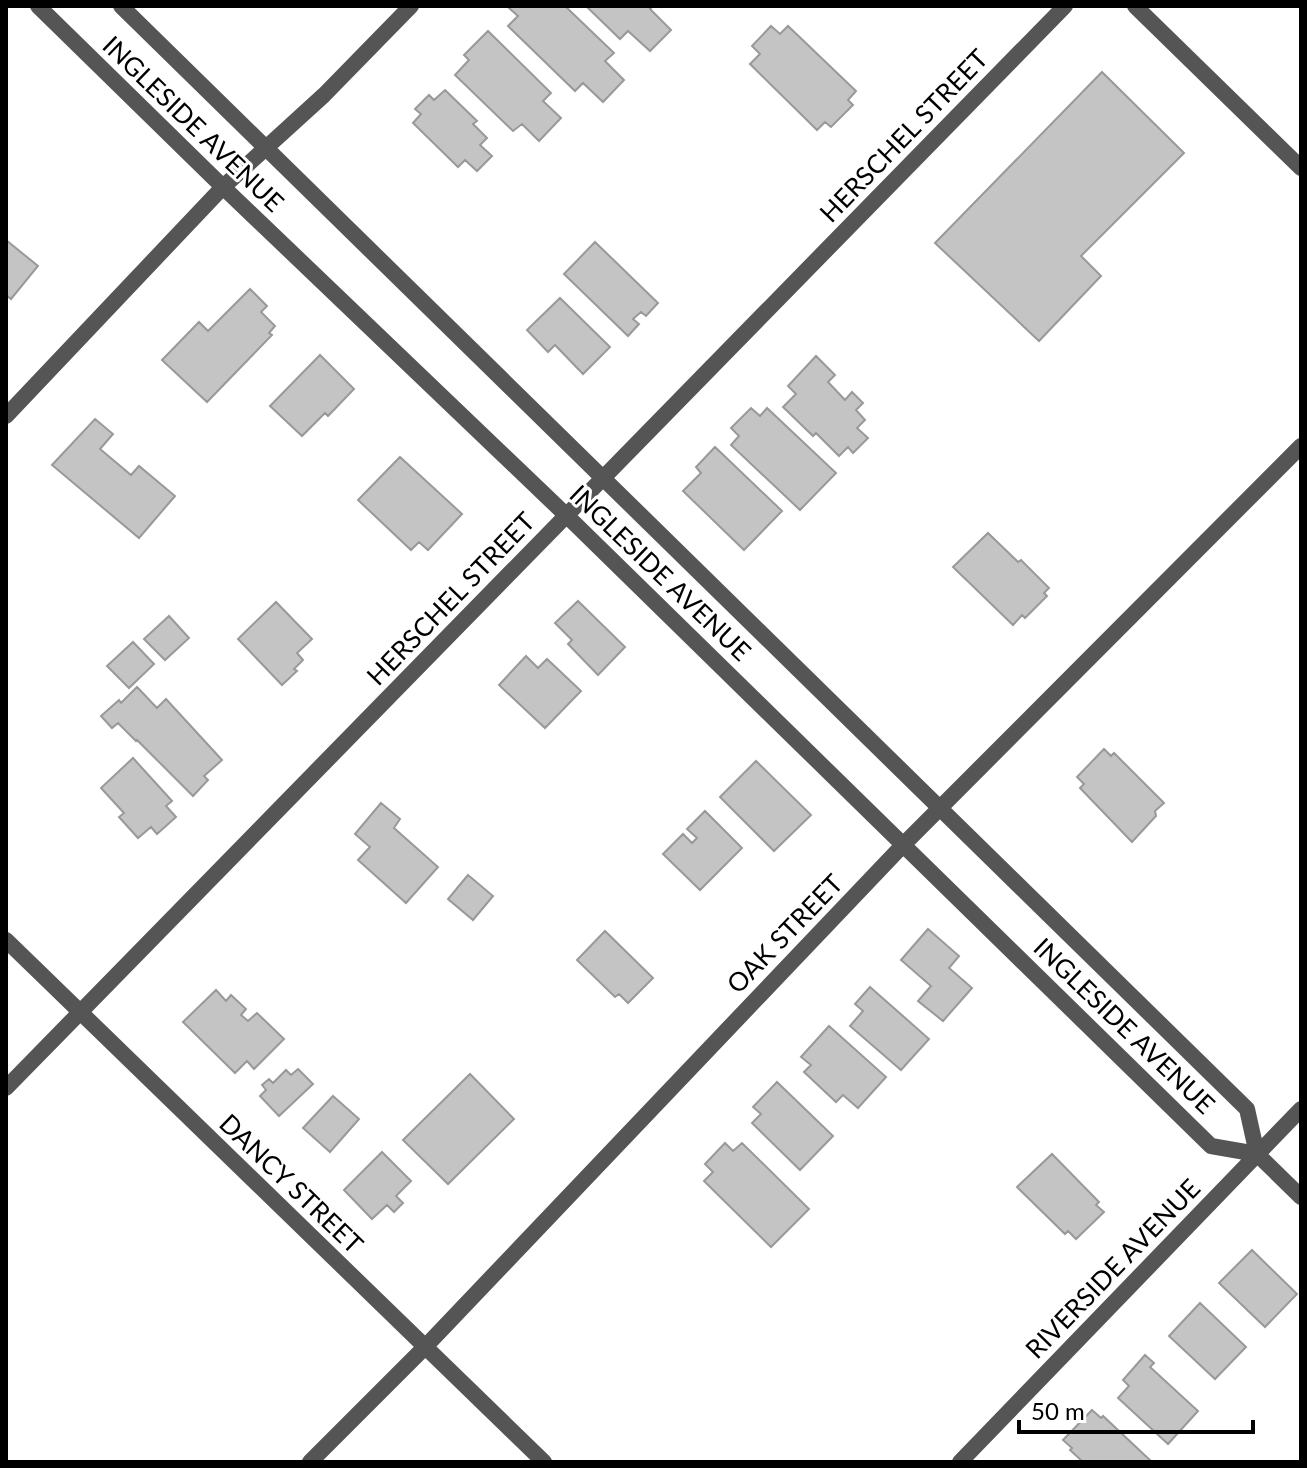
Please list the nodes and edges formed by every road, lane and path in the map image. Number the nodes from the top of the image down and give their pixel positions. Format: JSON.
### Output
{"nodes":[{"id":1,"x":38,"y":6,"type":"edge"},
{"id":2,"x":121,"y":6,"type":"edge"},
{"id":3,"x":411,"y":6,"type":"edge"},
{"id":4,"x":1065,"y":6,"type":"edge"},
{"id":5,"x":1135,"y":6,"type":"edge"},
{"id":6,"x":266,"y":148,"type":"junction"},
{"id":7,"x":1301,"y":168,"type":"edge"},
{"id":8,"x":223,"y":187,"type":"junction"},
{"id":9,"x":6,"y":416,"type":"edge"},
{"id":10,"x":1301,"y":446,"type":"edge"},
{"id":11,"x":603,"y":478,"type":"junction"},
{"id":12,"x":566,"y":515,"type":"junction"},
{"id":13,"x":939,"y":809,"type":"junction"},
{"id":14,"x":904,"y":844,"type":"junction"},
{"id":15,"x":6,"y":940,"type":"edge"},
{"id":16,"x":80,"y":1013,"type":"junction"},
{"id":17,"x":6,"y":1088,"type":"edge"},
{"id":18,"x":1301,"y":1109,"type":"edge"},
{"id":19,"x":1257,"y":1154,"type":"junction"},
{"id":20,"x":1301,"y":1197,"type":"edge"},
{"id":21,"x":425,"y":1347,"type":"junction"},
{"id":22,"x":310,"y":1462,"type":"edge"},
{"id":23,"x":544,"y":1462,"type":"edge"},
{"id":24,"x":960,"y":1462,"type":"edge"}],
"edges":[{"from":1,"to":8,"type":"street","name":"INGLESIDE AVENUE"},
{"from":2,"to":6,"type":"street","name":"INGLESIDE AVENUE"},
{"from":3,"to":6,"type":"street"},
{"from":4,"to":11,"type":"street","name":"HERSCHEL STREET"},
{"from":5,"to":7,"type":"street"},
{"from":6,"to":8,"type":"street"},
{"from":6,"to":11,"type":"street","name":"INGLESIDE AVENUE"},
{"from":8,"to":9,"type":"street"},
{"from":8,"to":12,"type":"street","name":"INGLESIDE AVENUE"},
{"from":10,"to":13,"type":"street","name":"OAK STREET"},
{"from":11,"to":12,"type":"street","name":"HERSCHEL STREET"},
{"from":11,"to":13,"type":"street","name":"INGLESIDE AVENUE"},
{"from":12,"to":14,"type":"street","name":"INGLESIDE AVENUE"},
{"from":12,"to":16,"type":"street","name":"HERSCHEL STREET"},
{"from":13,"to":14,"type":"street","name":"OAK STREET"},
{"from":13,"to":19,"type":"street","name":"INGLESIDE AVENUE"},
{"from":14,"to":19,"type":"street","name":"INGLESIDE AVENUE"},
{"from":14,"to":21,"type":"street","name":"OAK STREET"},
{"from":15,"to":16,"type":"street","name":"DANCY STREET"},
{"from":16,"to":17,"type":"street","name":"HERSCHEL STREET"},
{"from":16,"to":21,"type":"street","name":"DANCY STREET"},
{"from":18,"to":19,"type":"street","name":"RIVERSIDE AVENUE"},
{"from":19,"to":20,"type":"street"},
{"from":19,"to":24,"type":"street","name":"RIVERSIDE AVENUE"},
{"from":21,"to":22,"type":"street","name":"OAK STREET"},
{"from":21,"to":23,"type":"street","name":"DANCY STREET"}]}
